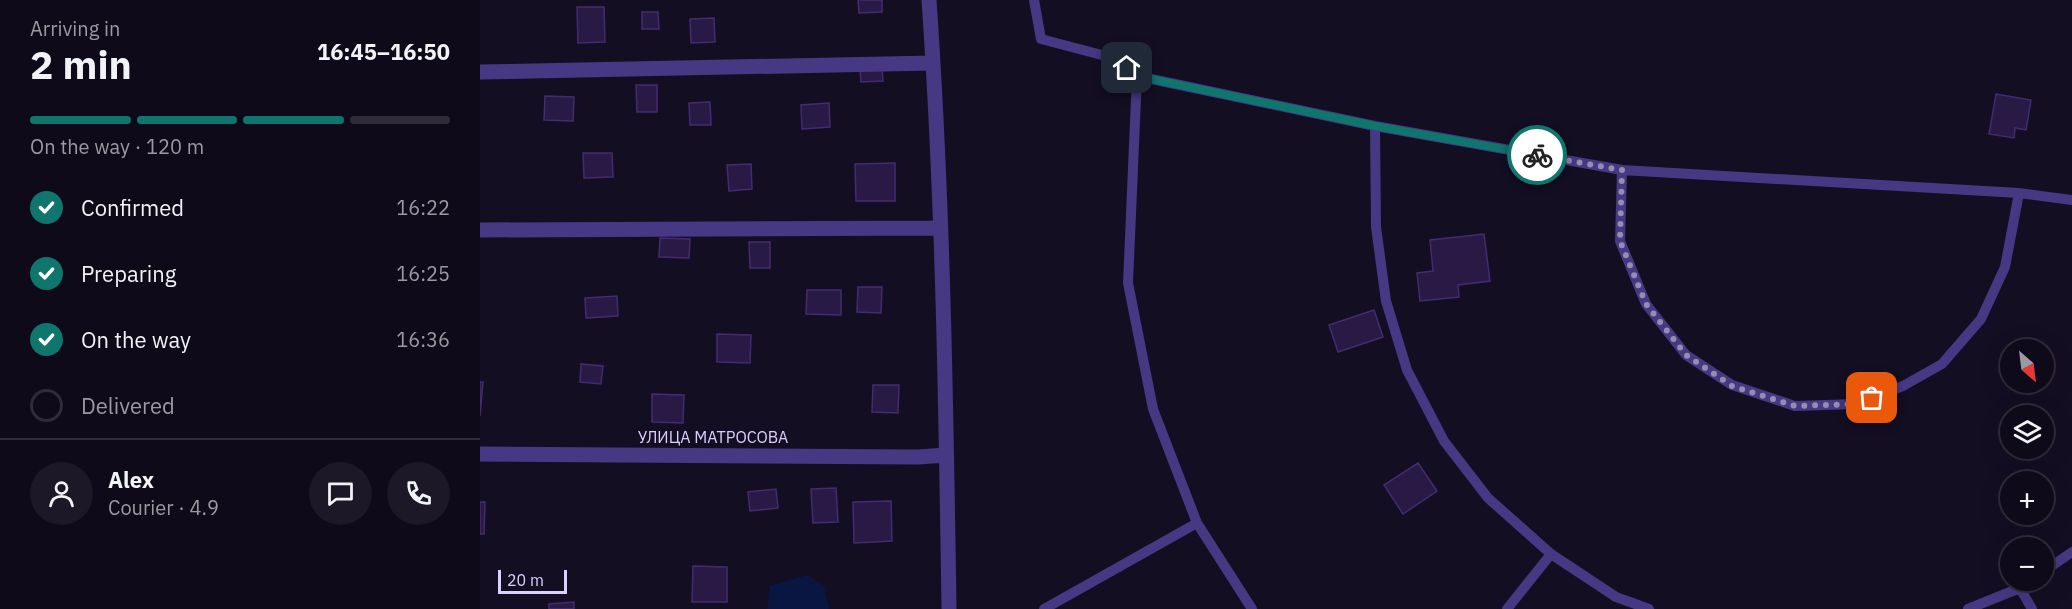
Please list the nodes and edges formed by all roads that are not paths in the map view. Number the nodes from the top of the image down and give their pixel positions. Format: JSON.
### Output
{"nodes":[{"id":1,"x":929,"y":0,"type":"edge"},
{"id":2,"x":1034,"y":0,"type":"edge"},
{"id":3,"x":933,"y":63,"type":"junction"},
{"id":4,"x":480,"y":72,"type":"edge"},
{"id":5,"x":1137,"y":76,"type":"junction"},
{"id":6,"x":1375,"y":126,"type":"junction"},
{"id":7,"x":1622,"y":170,"type":"junction"},
{"id":8,"x":2019,"y":193,"type":"junction"},
{"id":9,"x":2072,"y":200,"type":"edge"},
{"id":10,"x":940,"y":228,"type":"junction"},
{"id":11,"x":480,"y":230,"type":"edge"},
{"id":12,"x":480,"y":454,"type":"edge"},
{"id":13,"x":946,"y":455,"type":"junction"},
{"id":14,"x":1197,"y":523,"type":"junction"},
{"id":15,"x":2072,"y":552,"type":"edge"},
{"id":16,"x":1551,"y":554,"type":"junction"},
{"id":17,"x":2054,"y":564,"type":"edge"},
{"id":18,"x":2013,"y":591,"type":"edge"},
{"id":19,"x":2022,"y":591,"type":"edge"},
{"id":20,"x":949,"y":609,"type":"edge"},
{"id":21,"x":1044,"y":609,"type":"edge"},
{"id":22,"x":1252,"y":609,"type":"edge"},
{"id":23,"x":1507,"y":609,"type":"edge"},
{"id":24,"x":1649,"y":609,"type":"edge"},
{"id":25,"x":1968,"y":609,"type":"edge"},
{"id":26,"x":2032,"y":609,"type":"edge"}],
"edges":[{"from":1,"to":3,"type":"street"},
{"from":2,"to":5,"type":"lane"},
{"from":3,"to":4,"type":"street"},
{"from":3,"to":10,"type":"street"},
{"from":5,"to":6,"type":"lane"},
{"from":5,"to":14,"type":"lane"},
{"from":6,"to":7,"type":"lane"},
{"from":6,"to":16,"type":"lane"},
{"from":7,"to":8,"type":"lane"},
{"from":7,"to":8,"type":"lane"},
{"from":8,"to":9,"type":"lane"},
{"from":10,"to":11,"type":"street"},
{"from":10,"to":13,"type":"street"},
{"from":12,"to":13,"type":"street","name":"УЛИЦА МАТРОСОВА"},
{"from":13,"to":20,"type":"street"},
{"from":14,"to":21,"type":"lane"},
{"from":14,"to":22,"type":"lane"},
{"from":15,"to":17,"type":"lane"},
{"from":16,"to":23,"type":"lane"},
{"from":16,"to":24,"type":"lane"},
{"from":18,"to":25,"type":"lane"},
{"from":19,"to":26,"type":"lane"}]}
